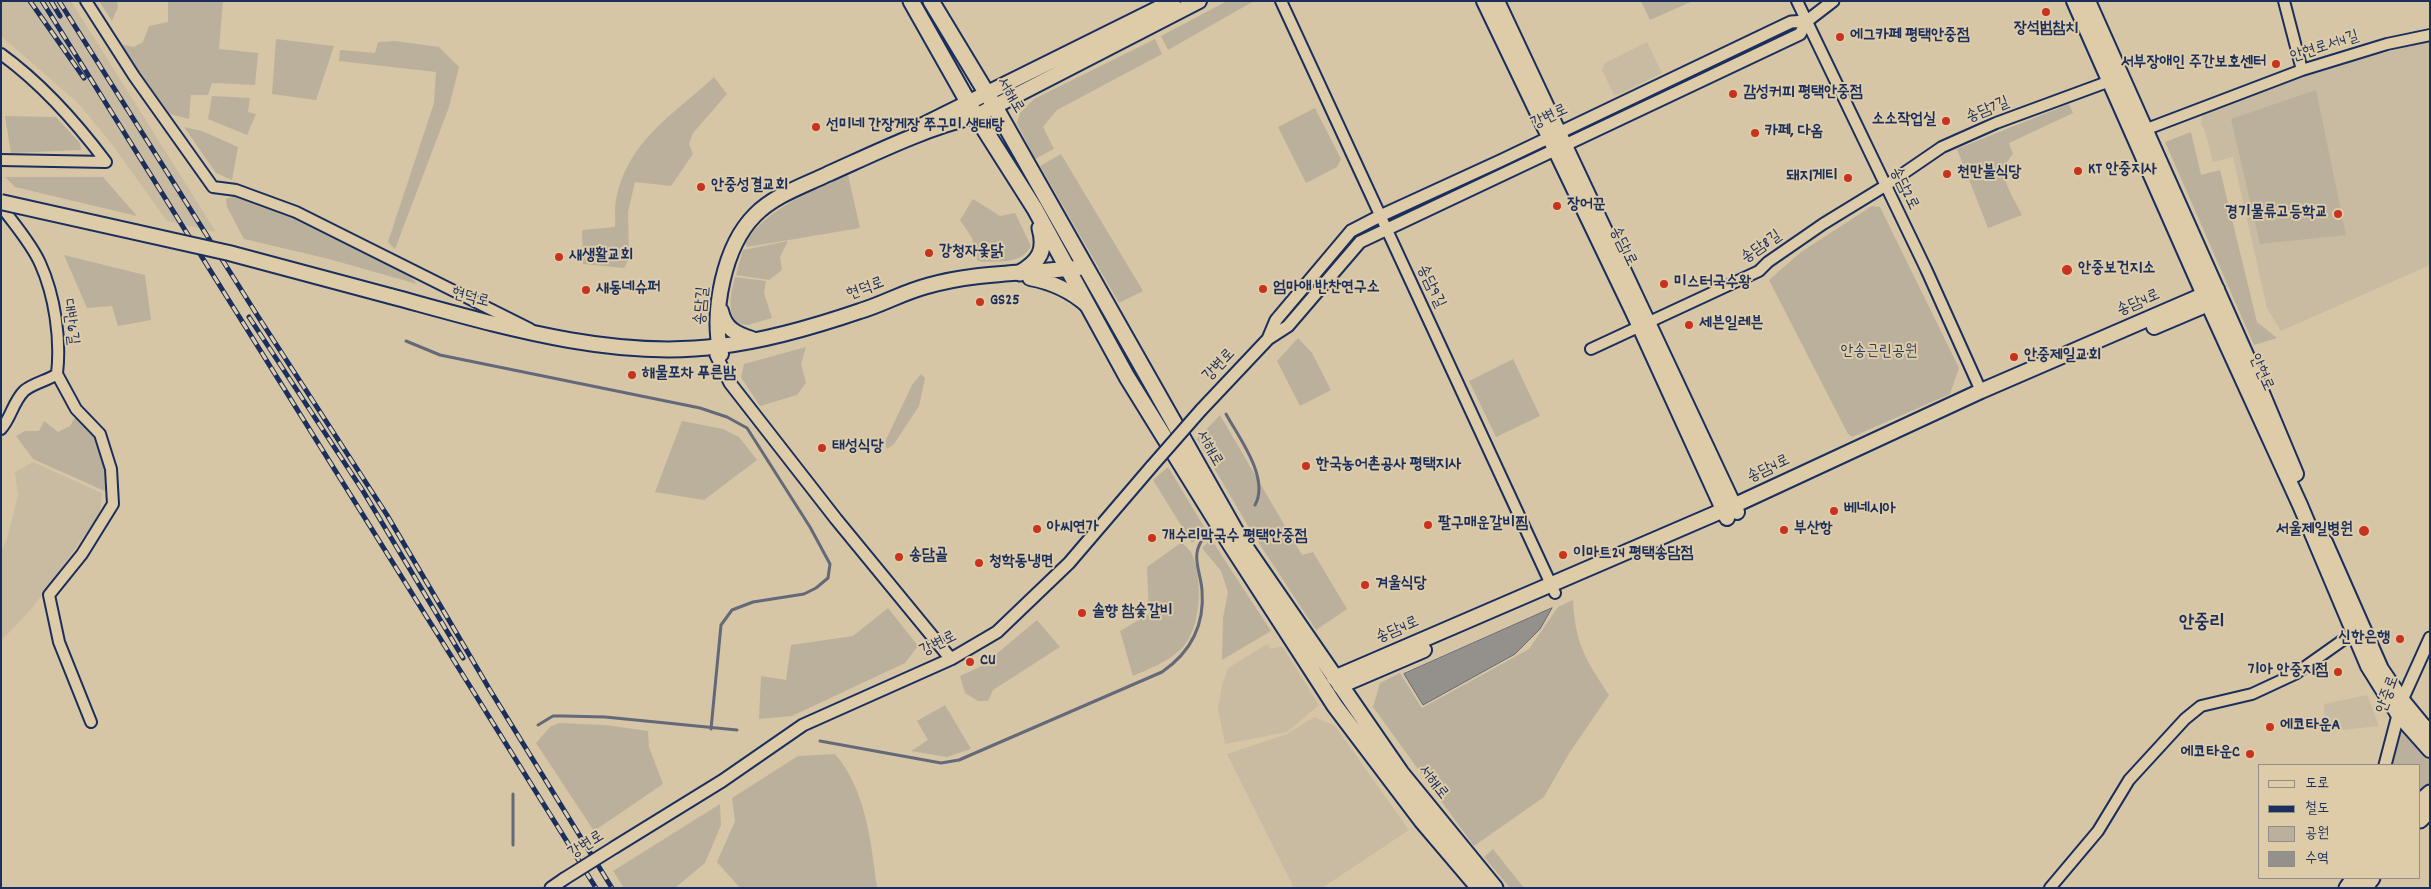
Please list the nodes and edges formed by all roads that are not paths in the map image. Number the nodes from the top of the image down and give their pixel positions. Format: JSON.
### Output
{"nodes":[{"id":1,"x":86,"y":1,"type":"edge"},
{"id":2,"x":911,"y":1,"type":"edge"},
{"id":3,"x":931,"y":1,"type":"edge"},
{"id":4,"x":1173,"y":1,"type":"edge"},
{"id":5,"x":1199,"y":1,"type":"edge"},
{"id":6,"x":1281,"y":1,"type":"edge"},
{"id":7,"x":1484,"y":1,"type":"edge"},
{"id":8,"x":1497,"y":1,"type":"edge"},
{"id":9,"x":1796,"y":1,"type":"edge"},
{"id":10,"x":1833,"y":1,"type":"edge"},
{"id":11,"x":2074,"y":1,"type":"edge"},
{"id":12,"x":2088,"y":1,"type":"edge"},
{"id":13,"x":2284,"y":1,"type":"edge"},
{"id":14,"x":1806,"y":22,"type":"junction"},
{"id":15,"x":2430,"y":35,"type":"edge"},
{"id":16,"x":1,"y":54,"type":"edge"},
{"id":17,"x":2302,"y":70,"type":"junction"},
{"id":18,"x":2110,"y":81,"type":"junction"},
{"id":19,"x":987,"y":92,"type":"junction"},
{"id":20,"x":968,"y":102,"type":"junction"},
{"id":21,"x":995,"y":107,"type":"junction"},
{"id":22,"x":976,"y":116,"type":"junction"},
{"id":23,"x":2146,"y":128,"type":"junction"},
{"id":24,"x":1554,"y":134,"type":"junction"},
{"id":25,"x":2133,"y":135,"type":"junction"},
{"id":26,"x":1560,"y":147,"type":"junction"},
{"id":27,"x":1,"y":160,"type":"edge"},
{"id":28,"x":1886,"y":186,"type":"junction"},
{"id":29,"x":1,"y":204,"type":"edge"},
{"id":30,"x":1034,"y":209,"type":"junction"},
{"id":31,"x":1380,"y":216,"type":"junction"},
{"id":32,"x":1386,"y":228,"type":"junction"},
{"id":33,"x":1086,"y":270,"type":"junction"},
{"id":34,"x":1069,"y":273,"type":"junction"},
{"id":35,"x":1025,"y":276,"type":"junction"},
{"id":36,"x":2212,"y":297,"type":"junction"},
{"id":37,"x":1088,"y":307,"type":"junction"},
{"id":38,"x":720,"y":308,"type":"junction"},
{"id":39,"x":1645,"y":324,"type":"junction"},
{"id":40,"x":536,"y":332,"type":"junction"},
{"id":41,"x":753,"y":339,"type":"junction"},
{"id":42,"x":1268,"y":339,"type":"junction"},
{"id":43,"x":1591,"y":349,"type":"dead end"},
{"id":44,"x":718,"y":351,"type":"junction"},
{"id":45,"x":56,"y":374,"type":"junction"},
{"id":46,"x":1999,"y":390,"type":"junction"},
{"id":47,"x":1981,"y":391,"type":"junction"},
{"id":48,"x":1,"y":429,"type":"edge"},
{"id":49,"x":1730,"y":512,"type":"junction"},
{"id":50,"x":1553,"y":589,"type":"junction"},
{"id":51,"x":2353,"y":633,"type":"junction"},
{"id":52,"x":2430,"y":638,"type":"edge"},
{"id":53,"x":951,"y":659,"type":"junction"},
{"id":54,"x":1337,"y":682,"type":"junction"},
{"id":55,"x":2402,"y":700,"type":"junction"},
{"id":56,"x":2398,"y":714,"type":"junction"},
{"id":57,"x":91,"y":722,"type":"dead end"},
{"id":58,"x":2428,"y":730,"type":"edge"},
{"id":59,"x":2430,"y":750,"type":"edge"},
{"id":60,"x":2385,"y":764,"type":"edge"},
{"id":61,"x":2430,"y":810,"type":"edge"},
{"id":62,"x":2421,"y":819,"type":"edge"},
{"id":63,"x":551,"y":888,"type":"edge"},
{"id":64,"x":1479,"y":888,"type":"edge"},
{"id":65,"x":1495,"y":888,"type":"edge"},
{"id":66,"x":2050,"y":888,"type":"edge"}],
"edges":[{"from":1,"to":40,"type":"street"},
{"from":2,"to":20,"type":"main road","name":"서해로"},
{"from":3,"to":19,"type":"main road","name":"서해로"},
{"from":4,"to":19,"type":"main road"},
{"from":5,"to":21,"type":"main road"},
{"from":6,"to":31,"type":"street","name":"송담9길"},
{"from":7,"to":24,"type":"main road","name":"송담1로"},
{"from":8,"to":24,"type":"main road","name":"송담1로"},
{"from":9,"to":14,"type":"street","name":"송담2로"},
{"from":10,"to":14,"type":"street","name":"강변로"},
{"from":11,"to":18,"type":"main road","name":"안현로"},
{"from":12,"to":23,"type":"main road","name":"안현로"},
{"from":13,"to":17,"type":"street"},
{"from":14,"to":24,"type":"street","name":"강변로"},
{"from":14,"to":26,"type":"street","name":"강변로"},
{"from":14,"to":28,"type":"street","name":"송담2로"},
{"from":15,"to":17,"type":"street","name":"안현로서4길"},
{"from":16,"to":27,"type":"street"},
{"from":17,"to":23,"type":"street","name":"안현로서4길"},
{"from":18,"to":25,"type":"main road","name":"안현로"},
{"from":18,"to":28,"type":"street","name":"송담7길"},
{"from":19,"to":20,"type":"main road"},
{"from":19,"to":21,"type":"main road","name":"서해로"},
{"from":20,"to":22,"type":"main road","name":"서해로"},
{"from":20,"to":44,"type":"main road"},
{"from":21,"to":22,"type":"main road"},
{"from":21,"to":33,"type":"main road","name":"서해로"},
{"from":22,"to":30,"type":"main road","name":"서해로"},
{"from":22,"to":38,"type":"main road","name":"송담길"},
{"from":23,"to":25,"type":"street","name":"안현로서4길"},
{"from":23,"to":36,"type":"main road","name":"안현로"},
{"from":24,"to":26,"type":"main road","name":"송담1로"},
{"from":24,"to":31,"type":"street","name":"강변로"},
{"from":25,"to":36,"type":"main road","name":"안현로"},
{"from":26,"to":32,"type":"street","name":"강변로"},
{"from":26,"to":39,"type":"main road","name":"송담1로"},
{"from":28,"to":39,"type":"street","name":"송담8길"},
{"from":28,"to":47,"type":"street","name":"송담2로"},
{"from":29,"to":40,"type":"main road","name":"현덕로","bridge":true},
{"from":29,"to":45,"type":"street","name":"대반6길"},
{"from":30,"to":34,"type":"main road","name":"서해로"},
{"from":30,"to":35,"type":"main road"},
{"from":31,"to":32,"type":"street","name":"송담9길"},
{"from":31,"to":42,"type":"street","name":"강변로"},
{"from":32,"to":42,"type":"street","name":"강변로"},
{"from":32,"to":50,"type":"street","name":"송담9길"},
{"from":33,"to":34,"type":"main road","name":"현덕로"},
{"from":33,"to":54,"type":"main road","name":"서해로"},
{"from":34,"to":35,"type":"main road","name":"현덕로"},
{"from":34,"to":37,"type":"main road","name":"서해로"},
{"from":35,"to":37,"type":"main road"},
{"from":35,"to":41,"type":"main road","name":"현덕로"},
{"from":35,"to":44,"type":"main road","name":"현덕로"},
{"from":36,"to":46,"type":"main road","name":"송담4로"},
{"from":36,"to":47,"type":"main road","name":"송담4로"},
{"from":36,"to":51,"type":"main road","name":"안현로"},
{"from":36,"to":55,"type":"main road","name":"안현로"},
{"from":37,"to":64,"type":"main road","name":"서해로"},
{"from":38,"to":41,"type":"main road"},
{"from":38,"to":44,"type":"main road","name":"송담길"},
{"from":39,"to":43,"type":"street"},
{"from":39,"to":49,"type":"main road","name":"송담1로"},
{"from":40,"to":44,"type":"main road","name":"현덕로"},
{"from":41,"to":44,"type":"main road","name":"현덕로"},
{"from":42,"to":53,"type":"street","name":"강변로","bridge":true},
{"from":44,"to":53,"type":"street"},
{"from":45,"to":48,"type":"street"},
{"from":45,"to":57,"type":"street"},
{"from":46,"to":47,"type":"street"},
{"from":46,"to":49,"type":"main road","name":"송담4로"},
{"from":47,"to":49,"type":"main road","name":"송담4로"},
{"from":49,"to":50,"type":"main road","name":"송담4로"},
{"from":50,"to":54,"type":"main road","name":"송담4로"},
{"from":51,"to":56,"type":"main road","name":"안현로"},
{"from":51,"to":66,"type":"street"},
{"from":52,"to":55,"type":"street","name":"안중로"},
{"from":53,"to":63,"type":"street","name":"강변로","bridge":true},
{"from":54,"to":65,"type":"main road","name":"서해로"},
{"from":55,"to":56,"type":"street","name":"안중로"},
{"from":55,"to":58,"type":"main road","name":"안현로"},
{"from":56,"to":59,"type":"main road","name":"안현로"},
{"from":56,"to":60,"type":"street","name":"안중로"},
{"from":61,"to":62,"type":"main road"}]}
